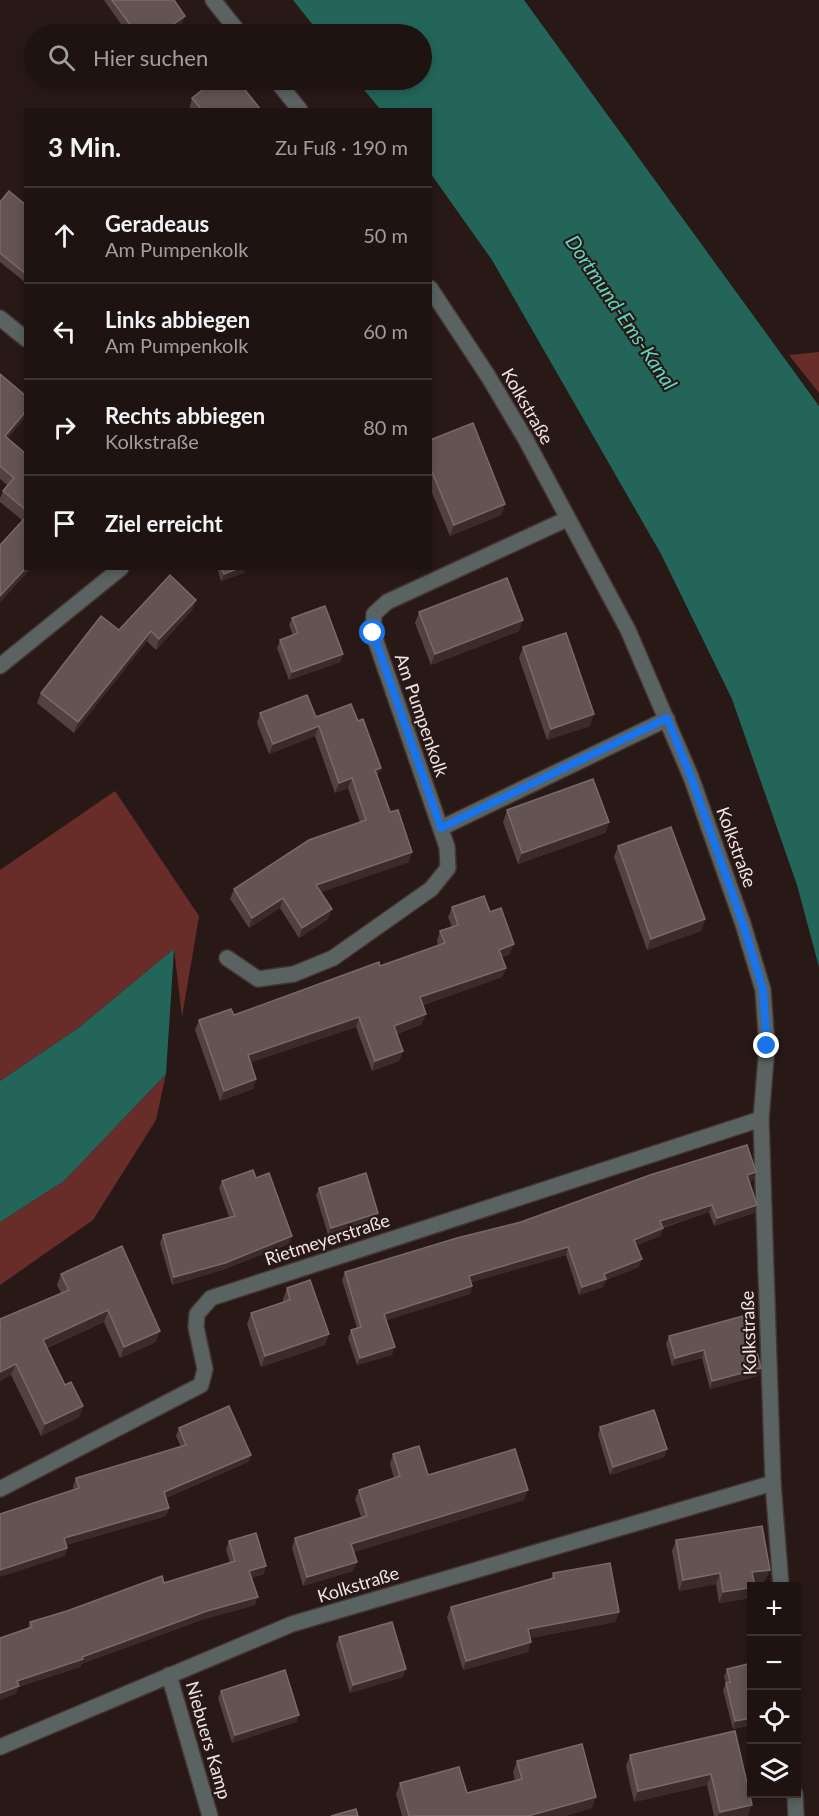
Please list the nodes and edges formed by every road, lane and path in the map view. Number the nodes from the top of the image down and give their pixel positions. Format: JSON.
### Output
{"nodes":[{"id":1,"x":213,"y":0,"type":"edge"},
{"id":2,"x":232,"y":24,"type":"edge"},
{"id":3,"x":284,"y":90,"type":"edge"},
{"id":4,"x":298,"y":108,"type":"edge"},
{"id":5,"x":432,"y":291,"type":"edge"},
{"id":6,"x":0,"y":318,"type":"edge"},
{"id":7,"x":24,"y":337,"type":"edge"},
{"id":8,"x":567,"y":519,"type":"junction"},
{"id":9,"x":118,"y":570,"type":"edge"},
{"id":10,"x":0,"y":666,"type":"edge"},
{"id":11,"x":667,"y":718,"type":"junction"},
{"id":12,"x":441,"y":828,"type":"junction"},
{"id":13,"x":227,"y":958,"type":"dead end"},
{"id":14,"x":761,"y":1119,"type":"junction"},
{"id":15,"x":773,"y":1483,"type":"junction"},
{"id":16,"x":0,"y":1489,"type":"edge"},
{"id":17,"x":781,"y":1582,"type":"edge"},
{"id":18,"x":169,"y":1675,"type":"junction"},
{"id":19,"x":0,"y":1747,"type":"edge"},
{"id":20,"x":795,"y":1798,"type":"edge"},
{"id":21,"x":210,"y":1816,"type":"edge"},
{"id":22,"x":796,"y":1816,"type":"edge"}],
"edges":[{"from":1,"to":2,"type":"street"},
{"from":3,"to":4,"type":"street"},
{"from":5,"to":8,"type":"street","name":"Kolkstraße"},
{"from":6,"to":7,"type":"street"},
{"from":8,"to":11,"type":"street","name":"Kolkstraße"},
{"from":8,"to":12,"type":"street","name":"Am Pumpenkolk"},
{"from":9,"to":10,"type":"street"},
{"from":11,"to":12,"type":"street"},
{"from":11,"to":14,"type":"street","name":"Kolkstraße"},
{"from":12,"to":13,"type":"street","name":"Am Pumpenkolk"},
{"from":14,"to":15,"type":"street","name":"Kolkstraße"},
{"from":14,"to":16,"type":"street","name":"Rietmeyerstraße"},
{"from":15,"to":17,"type":"street","name":"Kolkstraße"},
{"from":15,"to":18,"type":"street","name":"Kolkstraße"},
{"from":18,"to":19,"type":"street","name":"Kolkstraße"},
{"from":18,"to":21,"type":"street","name":"Niebuers Kamp"},
{"from":20,"to":22,"type":"street"}]}
